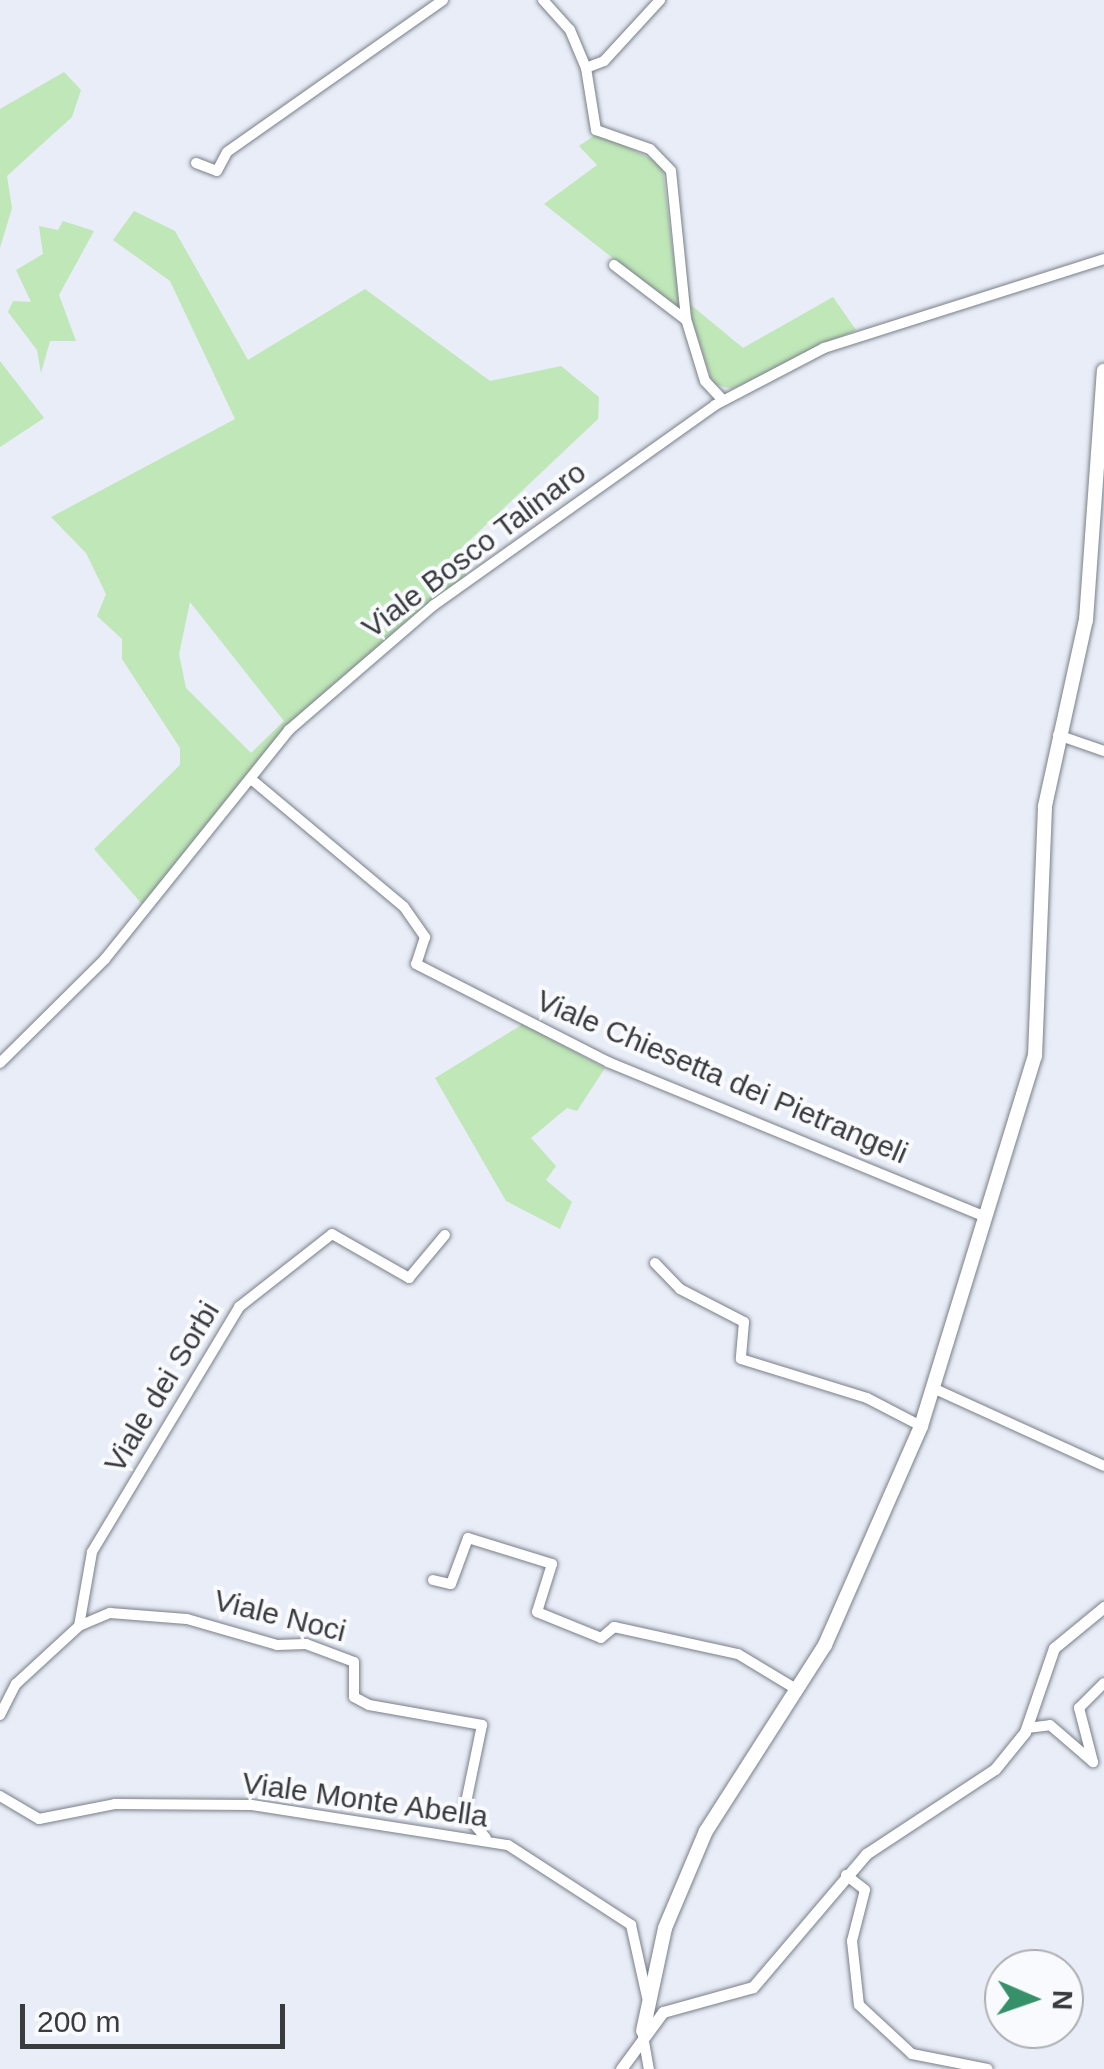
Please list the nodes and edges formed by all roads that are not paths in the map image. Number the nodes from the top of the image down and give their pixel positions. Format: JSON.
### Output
{"nodes":[{"id":1,"x":444,"y":0,"type":"edge"},
{"id":2,"x":543,"y":0,"type":"edge"},
{"id":3,"x":660,"y":0,"type":"edge"},
{"id":4,"x":586,"y":68,"type":"junction"},
{"id":5,"x":196,"y":164,"type":"dead end"},
{"id":6,"x":1104,"y":259,"type":"edge"},
{"id":7,"x":614,"y":265,"type":"dead end"},
{"id":8,"x":686,"y":319,"type":"junction"},
{"id":9,"x":1104,"y":371,"type":"edge"},
{"id":10,"x":723,"y":400,"type":"junction"},
{"id":11,"x":1058,"y":735,"type":"junction"},
{"id":12,"x":1104,"y":750,"type":"edge"},
{"id":13,"x":251,"y":779,"type":"junction"},
{"id":14,"x":0,"y":1064,"type":"edge"},
{"id":15,"x":982,"y":1216,"type":"junction"},
{"id":16,"x":445,"y":1235,"type":"dead end"},
{"id":17,"x":655,"y":1263,"type":"dead end"},
{"id":18,"x":933,"y":1388,"type":"junction"},
{"id":19,"x":921,"y":1426,"type":"junction"},
{"id":20,"x":1104,"y":1466,"type":"edge"},
{"id":21,"x":433,"y":1580,"type":"dead end"},
{"id":22,"x":1104,"y":1607,"type":"edge"},
{"id":23,"x":79,"y":1626,"type":"junction"},
{"id":24,"x":1104,"y":1683,"type":"edge"},
{"id":25,"x":796,"y":1689,"type":"junction"},
{"id":26,"x":0,"y":1715,"type":"edge"},
{"id":27,"x":1026,"y":1728,"type":"junction"},
{"id":28,"x":1092,"y":1753,"type":"junction"},
{"id":29,"x":1104,"y":1763,"type":"edge"},
{"id":30,"x":0,"y":1796,"type":"edge"},
{"id":31,"x":489,"y":1840,"type":"junction"},
{"id":32,"x":846,"y":1875,"type":"junction"},
{"id":33,"x":647,"y":1998,"type":"junction"},
{"id":34,"x":642,"y":2031,"type":"junction"},
{"id":35,"x":621,"y":2069,"type":"edge"},
{"id":36,"x":649,"y":2069,"type":"edge"},
{"id":37,"x":955,"y":2069,"type":"edge"},
{"id":38,"x":988,"y":2069,"type":"edge"}],
"edges":[{"from":1,"to":5,"type":"street"},
{"from":2,"to":4,"type":"street"},
{"from":3,"to":4,"type":"street"},
{"from":4,"to":8,"type":"street"},
{"from":6,"to":10,"type":"street","name":"Viale Bosco Talinaro"},
{"from":7,"to":8,"type":"street"},
{"from":8,"to":10,"type":"street"},
{"from":9,"to":11,"type":"main road"},
{"from":10,"to":13,"type":"street","name":"Viale Bosco Talinaro"},
{"from":11,"to":12,"type":"street"},
{"from":11,"to":15,"type":"main road"},
{"from":13,"to":14,"type":"street","name":"Viale Bosco Talinaro"},
{"from":13,"to":15,"type":"street","name":"Viale Chiesetta dei Pietrangeli"},
{"from":15,"to":18,"type":"main road"},
{"from":16,"to":23,"type":"street","name":"Viale dei Sorbi"},
{"from":17,"to":19,"type":"street"},
{"from":18,"to":19,"type":"main road"},
{"from":18,"to":20,"type":"street"},
{"from":19,"to":25,"type":"main road"},
{"from":21,"to":25,"type":"street"},
{"from":22,"to":27,"type":"street"},
{"from":23,"to":26,"type":"street"},
{"from":23,"to":31,"type":"street","name":"Viale Noci"},
{"from":24,"to":28,"type":"street"},
{"from":25,"to":33,"type":"main road"},
{"from":27,"to":28,"type":"street"},
{"from":27,"to":32,"type":"street"},
{"from":28,"to":29,"type":"street"},
{"from":30,"to":31,"type":"street","name":"Viale Monte Abella"},
{"from":31,"to":33,"type":"street","name":"Viale Monte Abella"},
{"from":32,"to":34,"type":"street"},
{"from":32,"to":37,"type":"street"},
{"from":33,"to":34,"type":"main road"},
{"from":34,"to":35,"type":"street"},
{"from":34,"to":36,"type":"street"},
{"from":37,"to":38,"type":"street"}]}
